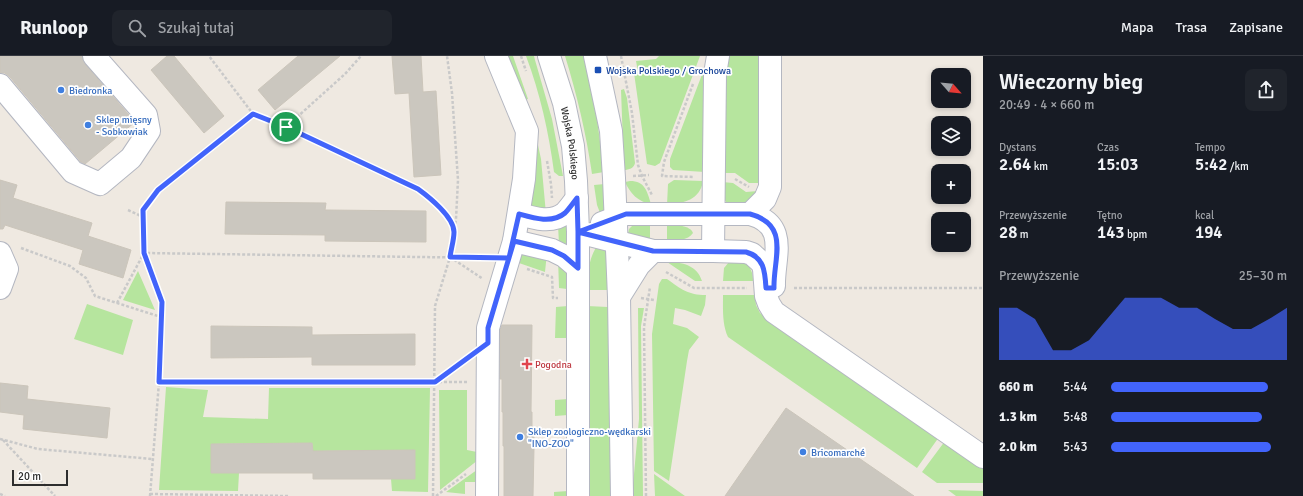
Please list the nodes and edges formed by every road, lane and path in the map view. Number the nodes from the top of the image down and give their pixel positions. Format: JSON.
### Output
{"nodes":[{"id":1,"x":94,"y":56,"type":"edge"},
{"id":2,"x":210,"y":56,"type":"edge"},
{"id":3,"x":361,"y":56,"type":"edge"},
{"id":4,"x":447,"y":56,"type":"edge"},
{"id":5,"x":496,"y":56,"type":"edge"},
{"id":6,"x":549,"y":56,"type":"edge"},
{"id":7,"x":595,"y":56,"type":"edge"},
{"id":8,"x":718,"y":56,"type":"edge"},
{"id":9,"x":770,"y":56,"type":"edge"},
{"id":10,"x":694,"y":82,"type":"dead end"},
{"id":11,"x":0,"y":85,"type":"edge"},
{"id":12,"x":253,"y":114,"type":"junction"},
{"id":13,"x":286,"y":127,"type":"junction"},
{"id":14,"x":662,"y":176,"type":"dead end"},
{"id":15,"x":577,"y":198,"type":"junction"},
{"id":16,"x":128,"y":210,"type":"dead end"},
{"id":17,"x":519,"y":214,"type":"junction"},
{"id":18,"x":750,"y":214,"type":"junction"},
{"id":19,"x":713,"y":215,"type":"junction"},
{"id":20,"x":143,"y":217,"type":"junction"},
{"id":21,"x":616,"y":218,"type":"junction"},
{"id":22,"x":454,"y":231,"type":"junction"},
{"id":23,"x":578,"y":232,"type":"junction"},
{"id":24,"x":617,"y":242,"type":"junction"},
{"id":25,"x":511,"y":249,"type":"junction"},
{"id":26,"x":8,"y":250,"type":"edge"},
{"id":27,"x":713,"y":251,"type":"junction"},
{"id":28,"x":144,"y":253,"type":"junction"},
{"id":29,"x":450,"y":257,"type":"junction"},
{"id":30,"x":658,"y":261,"type":"junction"},
{"id":31,"x":578,"y":268,"type":"junction"},
{"id":32,"x":0,"y":288,"type":"edge"},
{"id":33,"x":770,"y":288,"type":"junction"},
{"id":34,"x":983,"y":288,"type":"edge"},
{"id":35,"x":499,"y":290,"type":"junction"},
{"id":36,"x":619,"y":297,"type":"junction"},
{"id":37,"x":117,"y":302,"type":"junction"},
{"id":38,"x":161,"y":317,"type":"junction"},
{"id":39,"x":488,"y":343,"type":"junction"},
{"id":40,"x":159,"y":382,"type":"junction"},
{"id":41,"x":435,"y":382,"type":"junction"},
{"id":42,"x":487,"y":382,"type":"junction"},
{"id":43,"x":1,"y":439,"type":"edge"},
{"id":44,"x":983,"y":457,"type":"edge"},
{"id":45,"x":152,"y":459,"type":"junction"},
{"id":46,"x":487,"y":460,"type":"junction"},
{"id":47,"x":0,"y":494,"type":"edge"},
{"id":48,"x":150,"y":495,"type":"edge"},
{"id":49,"x":5,"y":496,"type":"edge"},
{"id":50,"x":55,"y":496,"type":"edge"},
{"id":51,"x":288,"y":496,"type":"edge"},
{"id":52,"x":435,"y":496,"type":"edge"},
{"id":53,"x":487,"y":496,"type":"edge"},
{"id":54,"x":578,"y":496,"type":"edge"},
{"id":55,"x":622,"y":496,"type":"edge"}],
"edges":[{"from":1,"to":11,"type":"street"},
{"from":2,"to":12,"type":"path"},
{"from":3,"to":13,"type":"path"},
{"from":4,"to":22,"type":"path"},
{"from":5,"to":17,"type":"street"},
{"from":6,"to":15,"type":"street","name":"Wojska Polskiego"},
{"from":7,"to":21,"type":"street"},
{"from":8,"to":19,"type":"street"},
{"from":9,"to":18,"type":"street"},
{"from":10,"to":14,"type":"path"},
{"from":12,"to":13,"type":"path"},
{"from":12,"to":20,"type":"path"},
{"from":13,"to":22,"type":"path"},
{"from":15,"to":17,"type":"street"},
{"from":15,"to":23,"type":"street","name":"Wojska Polskiego"},
{"from":16,"to":20,"type":"path"},
{"from":17,"to":25,"type":"street"},
{"from":18,"to":19,"type":"street"},
{"from":18,"to":33,"type":"street"},
{"from":19,"to":21,"type":"street"},
{"from":19,"to":27,"type":"street"},
{"from":20,"to":28,"type":"path"},
{"from":21,"to":23,"type":"street"},
{"from":21,"to":24,"type":"street"},
{"from":22,"to":29,"type":"path"},
{"from":23,"to":24,"type":"street"},
{"from":23,"to":31,"type":"street","name":"Wojska Polskiego"},
{"from":24,"to":30,"type":"street"},
{"from":24,"to":36,"type":"street"},
{"from":25,"to":29,"type":"path"},
{"from":25,"to":31,"type":"street"},
{"from":25,"to":35,"type":"street"},
{"from":26,"to":32,"type":"street"},
{"from":26,"to":37,"type":"path"},
{"from":27,"to":30,"type":"street"},
{"from":27,"to":33,"type":"street"},
{"from":28,"to":29,"type":"path"},
{"from":28,"to":37,"type":"path"},
{"from":28,"to":38,"type":"path"},
{"from":29,"to":35,"type":"path"},
{"from":29,"to":41,"type":"path"},
{"from":30,"to":33,"type":"path"},
{"from":30,"to":36,"type":"street"},
{"from":31,"to":54,"type":"street","name":"Wojska Polskiego"},
{"from":33,"to":34,"type":"path"},
{"from":33,"to":44,"type":"street"},
{"from":35,"to":39,"type":"street"},
{"from":36,"to":55,"type":"street"},
{"from":37,"to":38,"type":"path"},
{"from":38,"to":40,"type":"path"},
{"from":39,"to":41,"type":"path"},
{"from":39,"to":42,"type":"street"},
{"from":40,"to":41,"type":"path"},
{"from":40,"to":45,"type":"path"},
{"from":41,"to":42,"type":"path"},
{"from":41,"to":52,"type":"path"},
{"from":42,"to":46,"type":"street"},
{"from":43,"to":45,"type":"path"},
{"from":43,"to":50,"type":"path"},
{"from":45,"to":48,"type":"path"},
{"from":46,"to":52,"type":"path"},
{"from":46,"to":53,"type":"street"},
{"from":47,"to":49,"type":"path"},
{"from":48,"to":51,"type":"path"}]}
